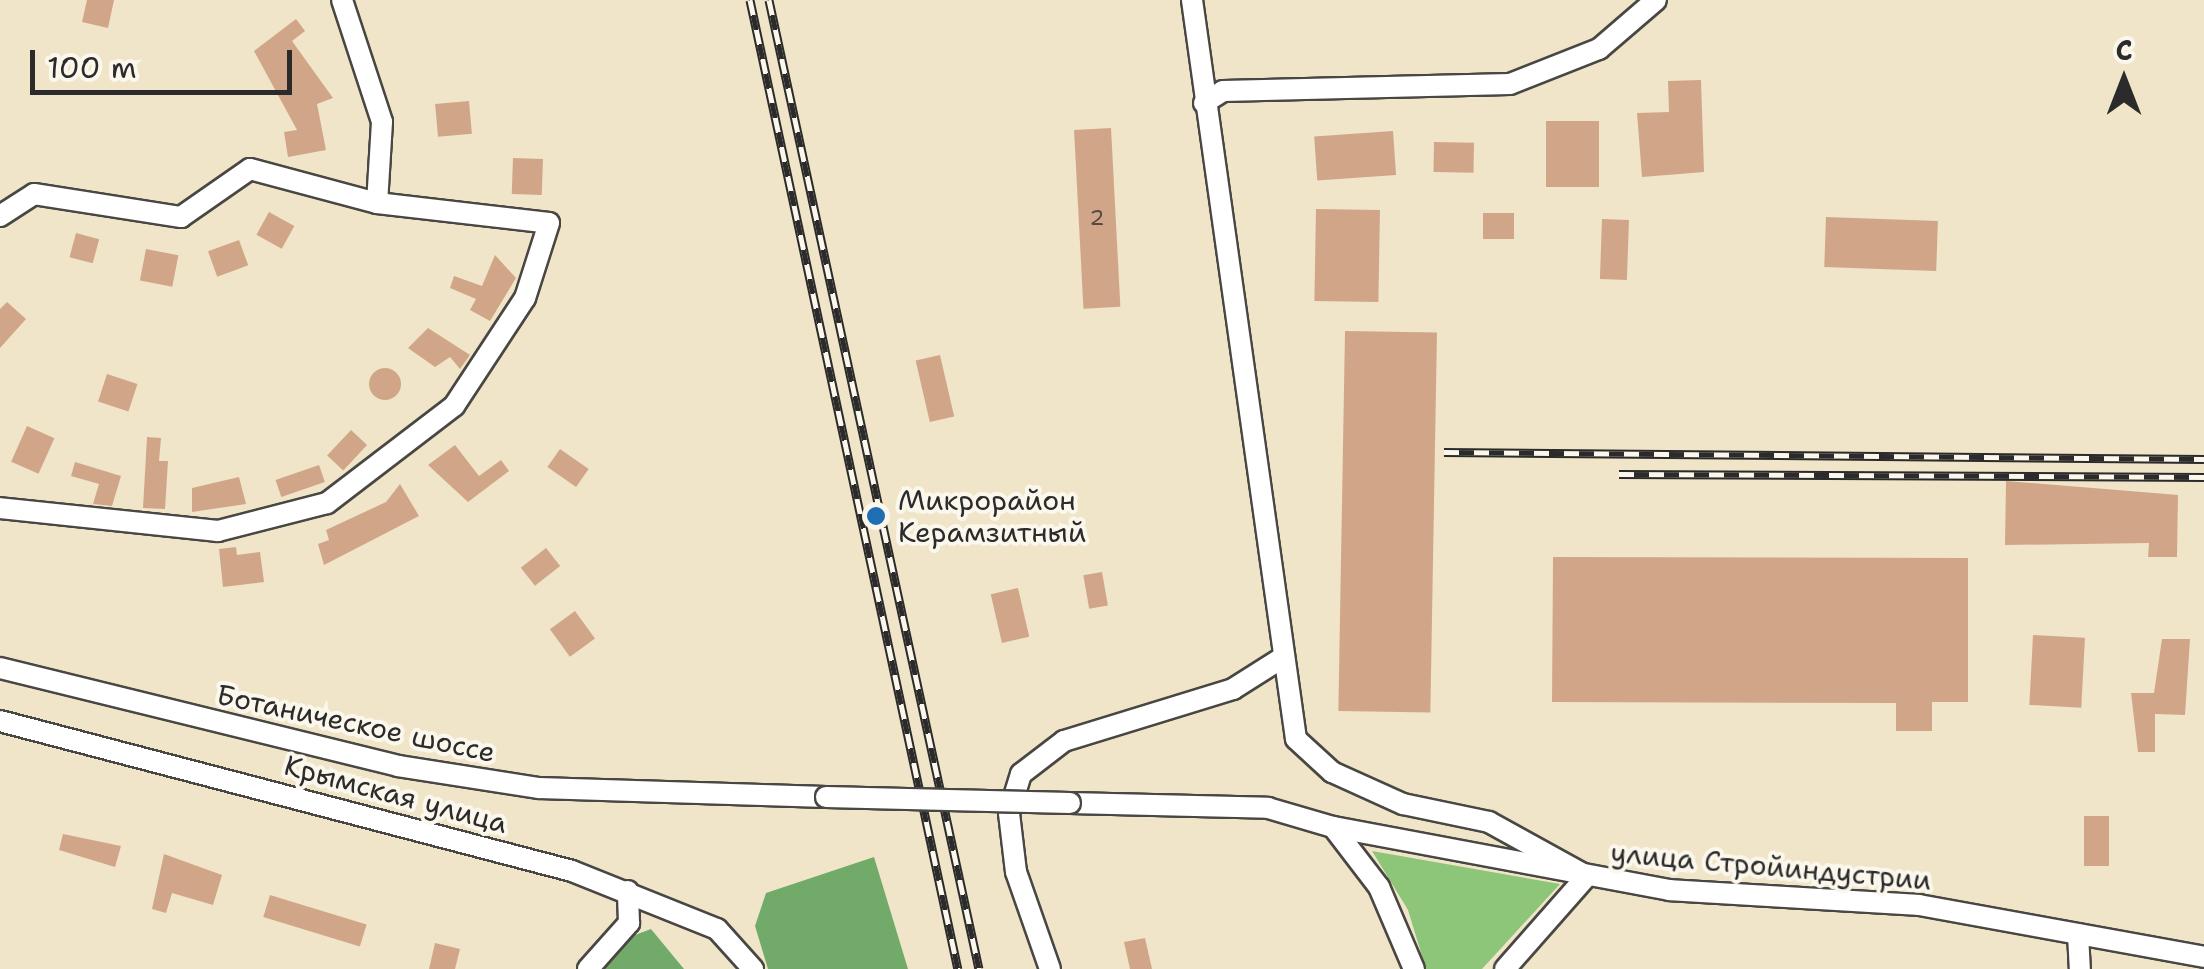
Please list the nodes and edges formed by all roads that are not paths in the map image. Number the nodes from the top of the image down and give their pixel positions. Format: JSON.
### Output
{"nodes":[{"id":1,"x":342,"y":0,"type":"edge"},
{"id":2,"x":1192,"y":0,"type":"edge"},
{"id":3,"x":1656,"y":0,"type":"edge"},
{"id":4,"x":1204,"y":102,"type":"junction"},
{"id":5,"x":377,"y":202,"type":"junction"},
{"id":6,"x":0,"y":216,"type":"edge"},
{"id":7,"x":0,"y":508,"type":"edge"},
{"id":8,"x":1282,"y":658,"type":"junction"},
{"id":9,"x":0,"y":668,"type":"edge"},
{"id":10,"x":0,"y":721,"type":"edge"},
{"id":11,"x":1070,"y":803,"type":"joint"},
{"id":12,"x":1332,"y":827,"type":"junction"},
{"id":13,"x":1587,"y":876,"type":"junction"},
{"id":14,"x":628,"y":891,"type":"junction"},
{"id":15,"x":2078,"y":934,"type":"junction"},
{"id":16,"x":2204,"y":957,"type":"edge"},
{"id":17,"x":588,"y":969,"type":"edge"},
{"id":18,"x":753,"y":969,"type":"edge"},
{"id":19,"x":1050,"y":969,"type":"edge"},
{"id":20,"x":1414,"y":969,"type":"edge"},
{"id":21,"x":1505,"y":969,"type":"edge"},
{"id":22,"x":2080,"y":969,"type":"edge"}],
"edges":[{"from":1,"to":5,"type":"street"},
{"from":2,"to":4,"type":"street"},
{"from":3,"to":4,"type":"street"},
{"from":4,"to":8,"type":"street"},
{"from":5,"to":6,"type":"street"},
{"from":5,"to":7,"type":"street"},
{"from":8,"to":13,"type":"street"},
{"from":8,"to":19,"type":"street"},
{"from":9,"to":11,"type":"street","name":"Ботаническое шоссе","bridge":true},
{"from":10,"to":14,"type":"street","name":"Крымская улица"},
{"from":11,"to":12,"type":"street","name":"улица Стройиндустрии"},
{"from":12,"to":13,"type":"street","name":"улица Стройиндустрии"},
{"from":12,"to":20,"type":"street"},
{"from":13,"to":15,"type":"street","name":"улица Стройиндустрии"},
{"from":13,"to":21,"type":"street"},
{"from":14,"to":17,"type":"street"},
{"from":14,"to":18,"type":"street","name":"Крымская улица"},
{"from":15,"to":16,"type":"street","name":"улица Стройиндустрии"},
{"from":15,"to":22,"type":"street"}]}
